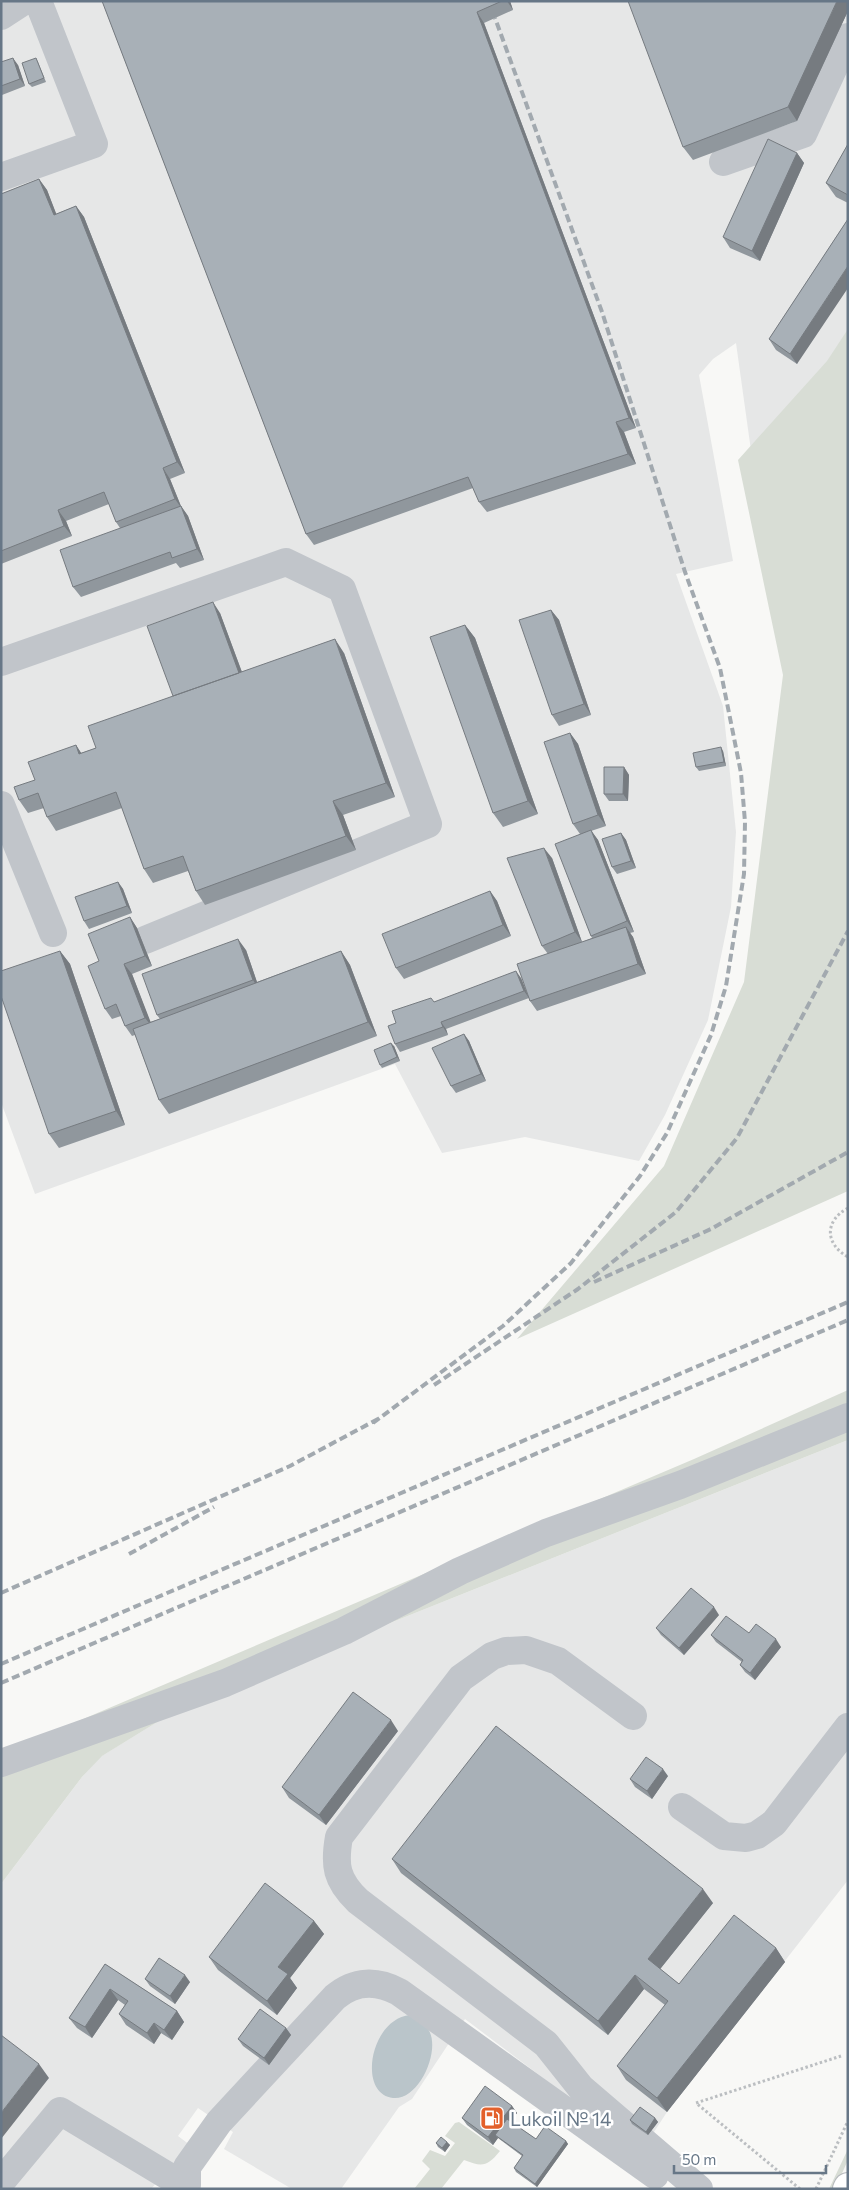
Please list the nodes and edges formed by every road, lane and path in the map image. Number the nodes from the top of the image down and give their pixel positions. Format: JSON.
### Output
{"nodes":[{"id":1,"x":24,"y":1,"type":"edge"},
{"id":2,"x":38,"y":1,"type":"edge"},
{"id":3,"x":1,"y":16,"type":"edge"},
{"id":4,"x":848,"y":37,"type":"edge"},
{"id":5,"x":723,"y":162,"type":"dead end"},
{"id":6,"x":1,"y":177,"type":"edge"},
{"id":7,"x":1,"y":662,"type":"edge"},
{"id":8,"x":1,"y":805,"type":"edge"},
{"id":9,"x":53,"y":933,"type":"dead end"},
{"id":10,"x":145,"y":940,"type":"dead end"},
{"id":11,"x":848,"y":1208,"type":"edge"},
{"id":12,"x":848,"y":1257,"type":"edge"},
{"id":13,"x":848,"y":1417,"type":"edge"},
{"id":14,"x":634,"y":1716,"type":"dead end"},
{"id":15,"x":848,"y":1727,"type":"edge"},
{"id":16,"x":1,"y":1763,"type":"edge"},
{"id":17,"x":682,"y":1807,"type":"dead end"},
{"id":18,"x":841,"y":2056,"type":"dead end"},
{"id":19,"x":848,"y":2121,"type":"edge"},
{"id":20,"x":1,"y":2182,"type":"edge"},
{"id":21,"x":658,"y":2184,"type":"edge"},
{"id":22,"x":183,"y":2186,"type":"edge"},
{"id":23,"x":699,"y":2189,"type":"edge"},
{"id":24,"x":800,"y":2189,"type":"edge"},
{"id":25,"x":816,"y":2189,"type":"edge"}],
"edges":[{"from":1,"to":3,"type":"lane"},
{"from":2,"to":6,"type":"lane"},
{"from":4,"to":5,"type":"lane"},
{"from":7,"to":10,"type":"lane"},
{"from":8,"to":9,"type":"lane"},
{"from":11,"to":12,"type":"path"},
{"from":13,"to":16,"type":"lane"},
{"from":14,"to":23,"type":"lane"},
{"from":15,"to":17,"type":"lane"},
{"from":18,"to":24,"type":"path"},
{"from":19,"to":25,"type":"path"},
{"from":20,"to":22,"type":"lane"},
{"from":21,"to":22,"type":"lane"}]}
